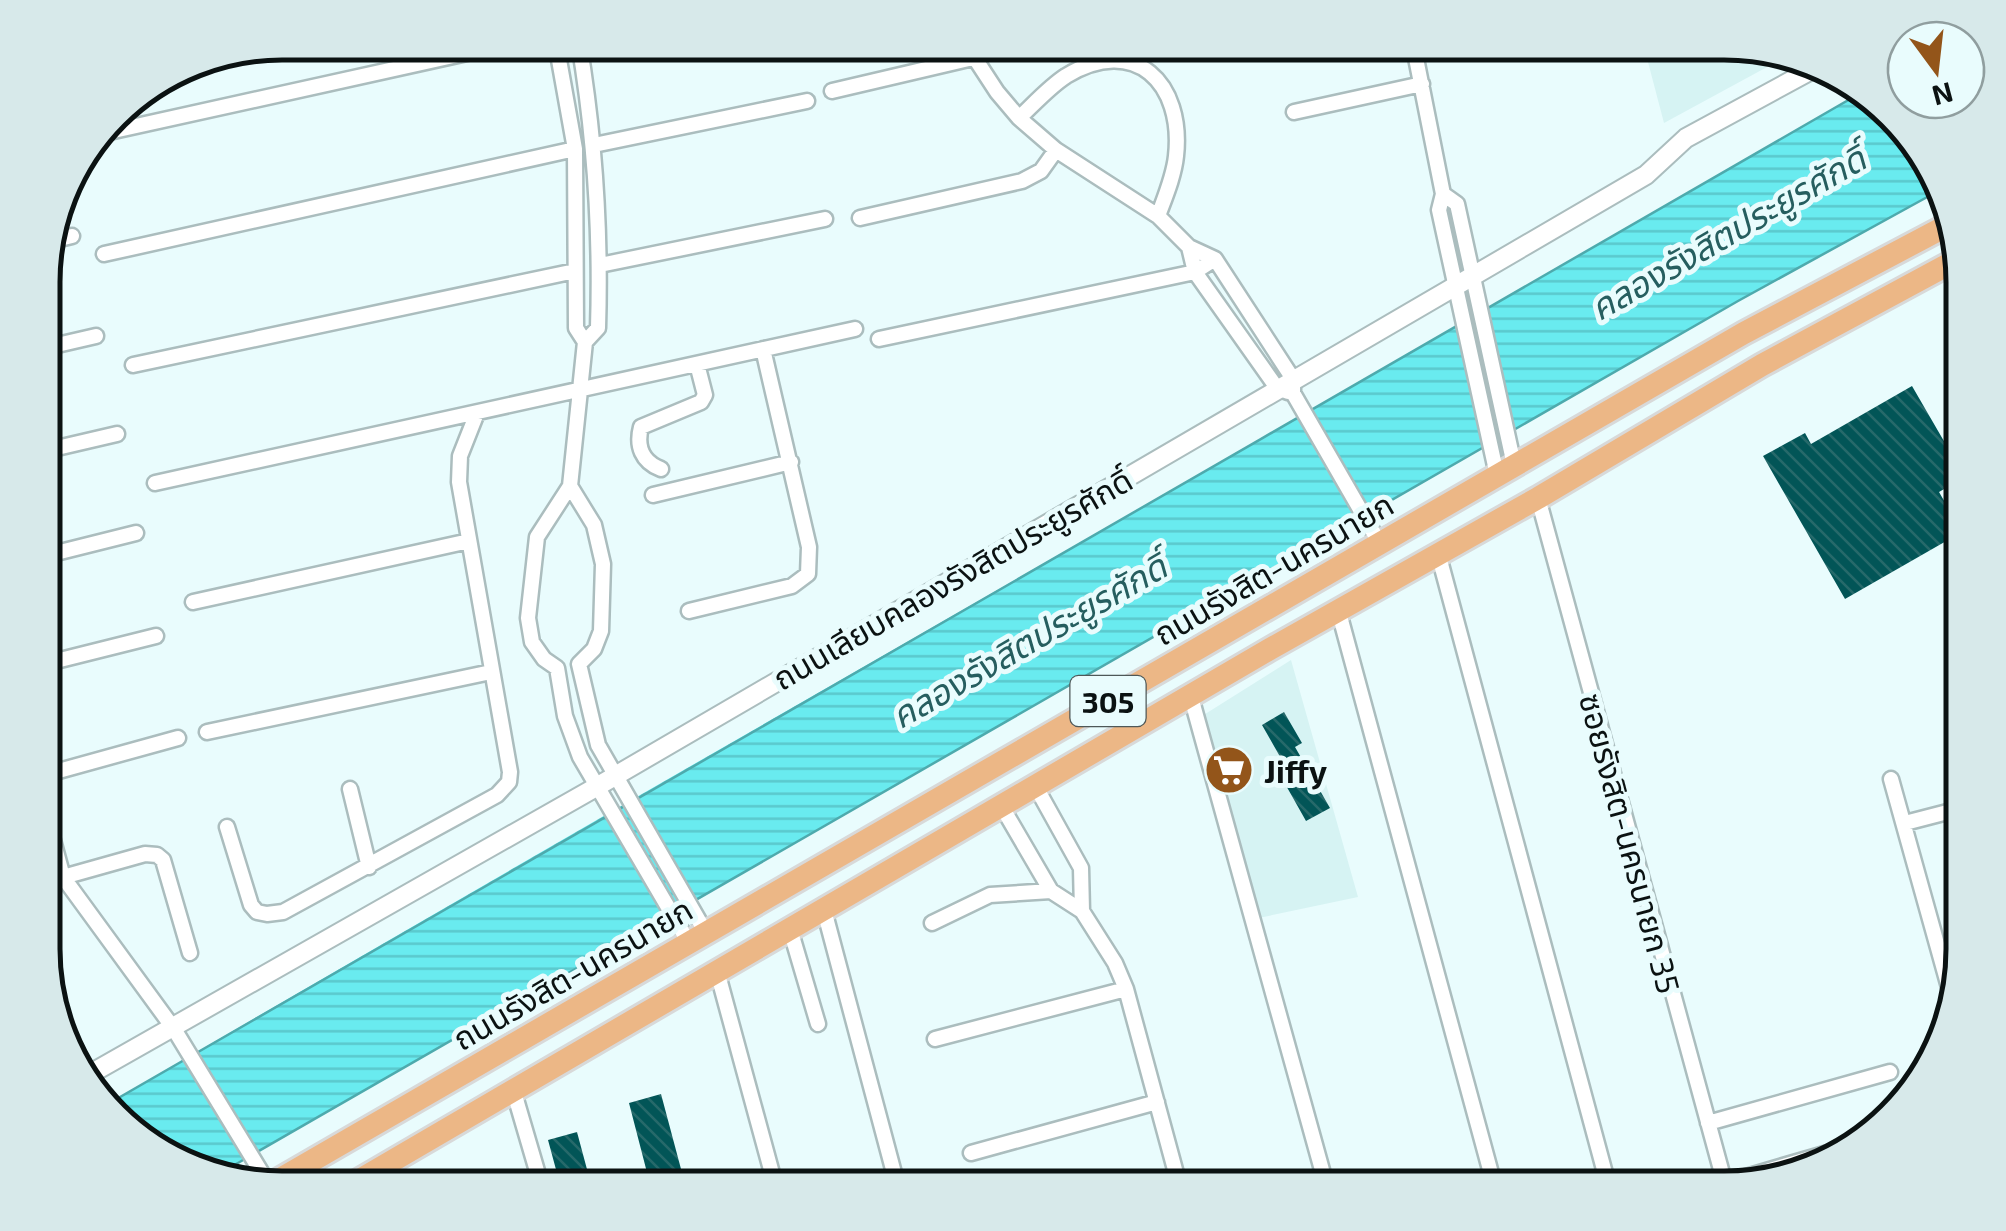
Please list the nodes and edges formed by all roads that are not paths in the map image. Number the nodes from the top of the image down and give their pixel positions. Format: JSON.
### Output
{"nodes":[{"id":1,"x":431,"y":60,"type":"edge"},
{"id":2,"x":559,"y":60,"type":"edge"},
{"id":3,"x":581,"y":60,"type":"edge"},
{"id":4,"x":964,"y":60,"type":"edge"},
{"id":5,"x":975,"y":60,"type":"edge"},
{"id":6,"x":1417,"y":60,"type":"edge"},
{"id":7,"x":1803,"y":75,"type":"edge"},
{"id":8,"x":1422,"y":84,"type":"junction"},
{"id":9,"x":832,"y":90,"type":"dead end"},
{"id":10,"x":807,"y":102,"type":"dead end"},
{"id":11,"x":1294,"y":112,"type":"dead end"},
{"id":12,"x":1019,"y":118,"type":"junction"},
{"id":13,"x":122,"y":129,"type":"edge"},
{"id":14,"x":594,"y":145,"type":"junction"},
{"id":15,"x":575,"y":149,"type":"junction"},
{"id":16,"x":1056,"y":150,"type":"junction"},
{"id":17,"x":1158,"y":216,"type":"junction"},
{"id":18,"x":860,"y":218,"type":"dead end"},
{"id":19,"x":826,"y":219,"type":"dead end"},
{"id":20,"x":1939,"y":230,"type":"edge"},
{"id":21,"x":72,"y":236,"type":"dead end"},
{"id":22,"x":65,"y":238,"type":"edge"},
{"id":23,"x":1189,"y":247,"type":"junction"},
{"id":24,"x":104,"y":254,"type":"dead end"},
{"id":25,"x":1216,"y":259,"type":"junction"},
{"id":26,"x":600,"y":265,"type":"junction"},
{"id":27,"x":1946,"y":266,"type":"edge"},
{"id":28,"x":575,"y":271,"type":"junction"},
{"id":29,"x":1195,"y":272,"type":"junction"},
{"id":30,"x":1464,"y":280,"type":"junction"},
{"id":31,"x":855,"y":329,"type":"dead end"},
{"id":32,"x":96,"y":336,"type":"dead end"},
{"id":33,"x":879,"y":339,"type":"dead end"},
{"id":34,"x":585,"y":342,"type":"junction"},
{"id":35,"x":60,"y":344,"type":"edge"},
{"id":36,"x":763,"y":349,"type":"junction"},
{"id":37,"x":698,"y":364,"type":"junction"},
{"id":38,"x":133,"y":365,"type":"dead end"},
{"id":39,"x":1288,"y":387,"type":"junction"},
{"id":40,"x":578,"y":391,"type":"junction"},
{"id":41,"x":477,"y":413,"type":"junction"},
{"id":42,"x":116,"y":434,"type":"dead end"},
{"id":43,"x":60,"y":446,"type":"edge"},
{"id":44,"x":1503,"y":460,"type":"junction"},
{"id":45,"x":791,"y":462,"type":"junction"},
{"id":46,"x":660,"y":469,"type":"dead end"},
{"id":47,"x":155,"y":483,"type":"dead end"},
{"id":48,"x":570,"y":486,"type":"junction"},
{"id":49,"x":653,"y":495,"type":"dead end"},
{"id":50,"x":1538,"y":498,"type":"junction"},
{"id":51,"x":136,"y":533,"type":"dead end"},
{"id":52,"x":1374,"y":534,"type":"junction"},
{"id":53,"x":469,"y":542,"type":"junction"},
{"id":54,"x":60,"y":552,"type":"edge"},
{"id":55,"x":1438,"y":553,"type":"junction"},
{"id":56,"x":194,"y":602,"type":"dead end"},
{"id":57,"x":1338,"y":609,"type":"junction"},
{"id":58,"x":689,"y":611,"type":"dead end"},
{"id":59,"x":156,"y":636,"type":"dead end"},
{"id":60,"x":60,"y":660,"type":"edge"},
{"id":61,"x":578,"y":664,"type":"junction"},
{"id":62,"x":557,"y":668,"type":"junction"},
{"id":63,"x":491,"y":672,"type":"junction"},
{"id":64,"x":1190,"y":697,"type":"junction"},
{"id":65,"x":208,"y":732,"type":"dead end"},
{"id":66,"x":178,"y":738,"type":"dead end"},
{"id":67,"x":60,"y":771,"type":"edge"},
{"id":68,"x":615,"y":776,"type":"junction"},
{"id":69,"x":1892,"y":779,"type":"dead end"},
{"id":70,"x":598,"y":786,"type":"junction"},
{"id":71,"x":1036,"y":787,"type":"junction"},
{"id":72,"x":350,"y":789,"type":"dead end"},
{"id":73,"x":1002,"y":807,"type":"junction"},
{"id":74,"x":1946,"y":812,"type":"edge"},
{"id":75,"x":1905,"y":823,"type":"junction"},
{"id":76,"x":227,"y":827,"type":"dead end"},
{"id":77,"x":60,"y":867,"type":"edge"},
{"id":78,"x":369,"y":867,"type":"junction"},
{"id":79,"x":63,"y":878,"type":"junction"},
{"id":80,"x":1051,"y":891,"type":"junction"},
{"id":81,"x":824,"y":910,"type":"junction"},
{"id":82,"x":1082,"y":911,"type":"junction"},
{"id":83,"x":932,"y":923,"type":"dead end"},
{"id":84,"x":692,"y":929,"type":"junction"},
{"id":85,"x":790,"y":929,"type":"junction"},
{"id":86,"x":190,"y":952,"type":"dead end"},
{"id":87,"x":717,"y":971,"type":"junction"},
{"id":88,"x":1945,"y":971,"type":"edge"},
{"id":89,"x":1126,"y":989,"type":"junction"},
{"id":90,"x":818,"y":1024,"type":"dead end"},
{"id":91,"x":179,"y":1037,"type":"junction"},
{"id":92,"x":934,"y":1039,"type":"dead end"},
{"id":93,"x":97,"y":1072,"type":"edge"},
{"id":94,"x":1890,"y":1072,"type":"dead end"},
{"id":95,"x":513,"y":1089,"type":"junction"},
{"id":96,"x":1157,"y":1102,"type":"junction"},
{"id":97,"x":1708,"y":1123,"type":"junction"},
{"id":98,"x":971,"y":1153,"type":"dead end"},
{"id":99,"x":260,"y":1169,"type":"edge"},
{"id":100,"x":278,"y":1171,"type":"edge"},
{"id":101,"x":375,"y":1171,"type":"edge"},
{"id":102,"x":537,"y":1171,"type":"edge"},
{"id":103,"x":771,"y":1171,"type":"edge"},
{"id":104,"x":893,"y":1171,"type":"edge"},
{"id":105,"x":1175,"y":1171,"type":"edge"},
{"id":106,"x":1321,"y":1171,"type":"edge"},
{"id":107,"x":1489,"y":1171,"type":"edge"},
{"id":108,"x":1604,"y":1171,"type":"edge"},
{"id":109,"x":1722,"y":1171,"type":"edge"}],
"edges":[{"from":1,"to":13,"type":"street"},
{"from":2,"to":15,"type":"street"},
{"from":3,"to":14,"type":"street"},
{"from":4,"to":9,"type":"street"},
{"from":5,"to":12,"type":"street"},
{"from":6,"to":8,"type":"street"},
{"from":7,"to":30,"type":"street","name":"ถนนเลียบคลองรังสิตประยูรศักดิ์"},
{"from":8,"to":11,"type":"street"},
{"from":8,"to":30,"type":"street"},
{"from":10,"to":14,"type":"street"},
{"from":12,"to":16,"type":"street"},
{"from":12,"to":17,"type":"street"},
{"from":14,"to":26,"type":"street"},
{"from":15,"to":24,"type":"street"},
{"from":15,"to":28,"type":"street"},
{"from":16,"to":17,"type":"street"},
{"from":16,"to":18,"type":"street"},
{"from":17,"to":23,"type":"street"},
{"from":19,"to":26,"type":"street"},
{"from":20,"to":44,"type":"main road","name":"ถนนรังสิต-นครนายก","number":"305"},
{"from":21,"to":22,"type":"street"},
{"from":23,"to":25,"type":"street"},
{"from":23,"to":29,"type":"street"},
{"from":25,"to":29,"type":"street"},
{"from":25,"to":39,"type":"street"},
{"from":26,"to":34,"type":"street"},
{"from":27,"to":50,"type":"main road","number":"305"},
{"from":28,"to":34,"type":"street"},
{"from":28,"to":38,"type":"street"},
{"from":29,"to":33,"type":"street"},
{"from":29,"to":39,"type":"street"},
{"from":30,"to":39,"type":"street","name":"ถนนเลียบคลองรังสิตประยูรศักดิ์"},
{"from":30,"to":44,"type":"street"},
{"from":30,"to":44,"type":"street"},
{"from":31,"to":36,"type":"street"},
{"from":32,"to":35,"type":"street"},
{"from":34,"to":40,"type":"street"},
{"from":36,"to":37,"type":"street"},
{"from":36,"to":45,"type":"street"},
{"from":37,"to":40,"type":"street"},
{"from":37,"to":46,"type":"street"},
{"from":39,"to":52,"type":"street"},
{"from":39,"to":68,"type":"street","name":"ถนนเลียบคลองรังสิตประยูรศักดิ์"},
{"from":40,"to":41,"type":"street"},
{"from":40,"to":48,"type":"street"},
{"from":41,"to":47,"type":"street"},
{"from":41,"to":53,"type":"street"},
{"from":42,"to":43,"type":"street"},
{"from":44,"to":52,"type":"main road","name":"ถนนรังสิต-นครนายก","number":"305"},
{"from":45,"to":49,"type":"street"},
{"from":45,"to":58,"type":"street"},
{"from":48,"to":61,"type":"street"},
{"from":48,"to":62,"type":"street"},
{"from":50,"to":55,"type":"main road","number":"305"},
{"from":50,"to":97,"type":"street","name":"ซอยรังสิต-นครนายก 35"},
{"from":51,"to":54,"type":"street"},
{"from":52,"to":84,"type":"main road","name":"ถนนรังสิต-นครนายก","number":"305"},
{"from":53,"to":56,"type":"street"},
{"from":53,"to":63,"type":"street"},
{"from":55,"to":57,"type":"main road","number":"305"},
{"from":55,"to":108,"type":"street"},
{"from":57,"to":64,"type":"main road","number":"305"},
{"from":57,"to":107,"type":"street"},
{"from":59,"to":60,"type":"street"},
{"from":61,"to":62,"type":"street"},
{"from":61,"to":68,"type":"street"},
{"from":62,"to":70,"type":"street"},
{"from":63,"to":65,"type":"street"},
{"from":63,"to":78,"type":"street"},
{"from":64,"to":71,"type":"main road","number":"305"},
{"from":64,"to":106,"type":"street"},
{"from":66,"to":67,"type":"street"},
{"from":68,"to":70,"type":"street","name":"ถนนเลียบคลองรังสิตประยูรศักดิ์"},
{"from":68,"to":84,"type":"street"},
{"from":69,"to":75,"type":"street"},
{"from":70,"to":84,"type":"street"},
{"from":70,"to":91,"type":"street","name":"ถนนเลียบคลองรังสิตประยูรศักดิ์"},
{"from":71,"to":73,"type":"main road","number":"305"},
{"from":71,"to":82,"type":"street"},
{"from":72,"to":78,"type":"street"},
{"from":73,"to":80,"type":"street"},
{"from":73,"to":81,"type":"main road","number":"305"},
{"from":74,"to":75,"type":"street"},
{"from":75,"to":88,"type":"street"},
{"from":76,"to":78,"type":"street"},
{"from":77,"to":79,"type":"street"},
{"from":79,"to":86,"type":"street"},
{"from":79,"to":91,"type":"street"},
{"from":80,"to":82,"type":"street"},
{"from":80,"to":83,"type":"street"},
{"from":81,"to":85,"type":"main road","number":"305"},
{"from":81,"to":104,"type":"street"},
{"from":82,"to":89,"type":"street"},
{"from":84,"to":100,"type":"main road","name":"ถนนรังสิต-นครนายก","number":"305"},
{"from":85,"to":87,"type":"main road","number":"305"},
{"from":85,"to":90,"type":"street"},
{"from":87,"to":95,"type":"main road","number":"305"},
{"from":87,"to":103,"type":"street"},
{"from":89,"to":92,"type":"street"},
{"from":89,"to":96,"type":"street"},
{"from":91,"to":93,"type":"street","name":"ถนนเลียบคลองรังสิตประยูรศักดิ์"},
{"from":91,"to":99,"type":"street"},
{"from":94,"to":97,"type":"street"},
{"from":95,"to":101,"type":"main road","number":"305"},
{"from":95,"to":102,"type":"street"},
{"from":96,"to":98,"type":"street"},
{"from":96,"to":105,"type":"street"},
{"from":97,"to":109,"type":"street","name":"ซอยรังสิต-นครนายก 35"}]}
